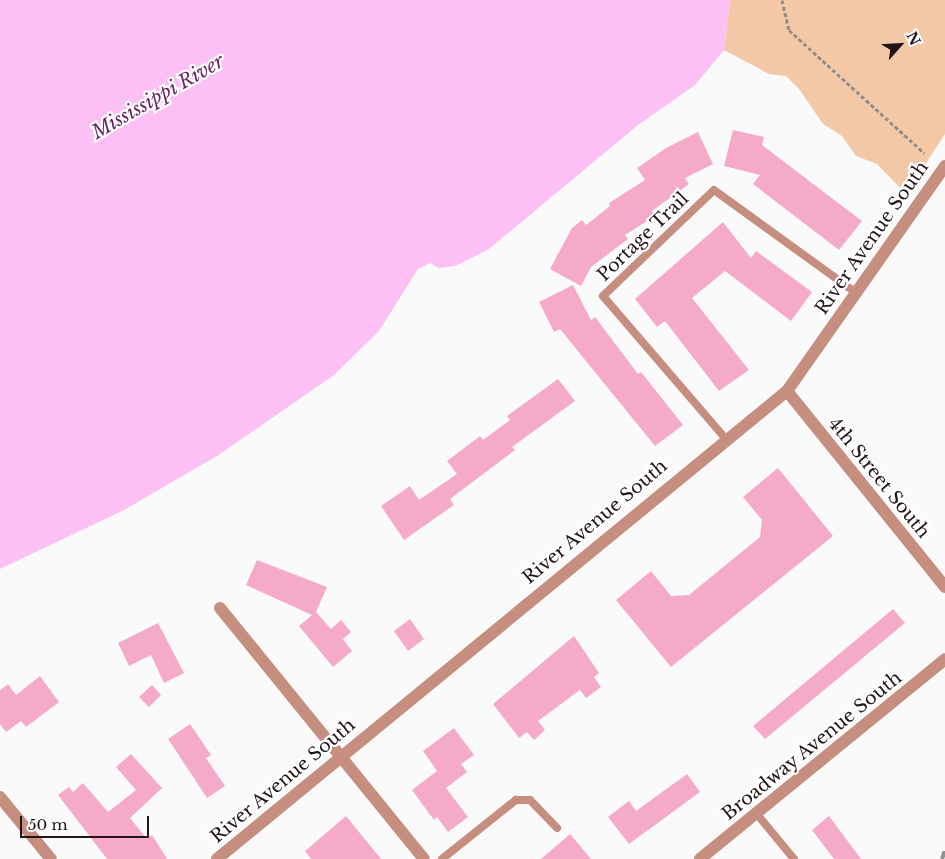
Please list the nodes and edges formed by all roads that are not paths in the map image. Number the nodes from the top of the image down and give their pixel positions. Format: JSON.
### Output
{"nodes":[{"id":1,"x":945,"y":166,"type":"edge"},
{"id":2,"x":855,"y":292,"type":"junction"},
{"id":3,"x":787,"y":391,"type":"junction"},
{"id":4,"x":725,"y":438,"type":"junction"},
{"id":5,"x":945,"y":586,"type":"edge"},
{"id":6,"x":220,"y":608,"type":"dead end"},
{"id":7,"x":945,"y":659,"type":"edge"},
{"id":8,"x":340,"y":756,"type":"junction"},
{"id":9,"x":0,"y":796,"type":"edge"},
{"id":10,"x":756,"y":813,"type":"junction"},
{"id":11,"x":557,"y":828,"type":"dead end"},
{"id":12,"x":51,"y":859,"type":"edge"},
{"id":13,"x":217,"y":859,"type":"edge"},
{"id":14,"x":424,"y":859,"type":"edge"},
{"id":15,"x":442,"y":859,"type":"edge"},
{"id":16,"x":700,"y":859,"type":"edge"},
{"id":17,"x":794,"y":859,"type":"edge"}],
"edges":[{"from":1,"to":2,"type":"street","name":"River Avenue South"},
{"from":2,"to":3,"type":"street","name":"River Avenue South"},
{"from":2,"to":4,"type":"lane","name":"Portage Trail"},
{"from":3,"to":4,"type":"street","name":"River Avenue South"},
{"from":3,"to":5,"type":"street","name":"4th Street South"},
{"from":4,"to":8,"type":"street","name":"River Avenue South"},
{"from":6,"to":8,"type":"street"},
{"from":7,"to":10,"type":"street","name":"Broadway Avenue South"},
{"from":8,"to":13,"type":"street","name":"River Avenue South"},
{"from":8,"to":14,"type":"street"},
{"from":9,"to":12,"type":"street"},
{"from":10,"to":16,"type":"street","name":"Broadway Avenue South"},
{"from":10,"to":17,"type":"lane"},
{"from":11,"to":15,"type":"lane"}]}
